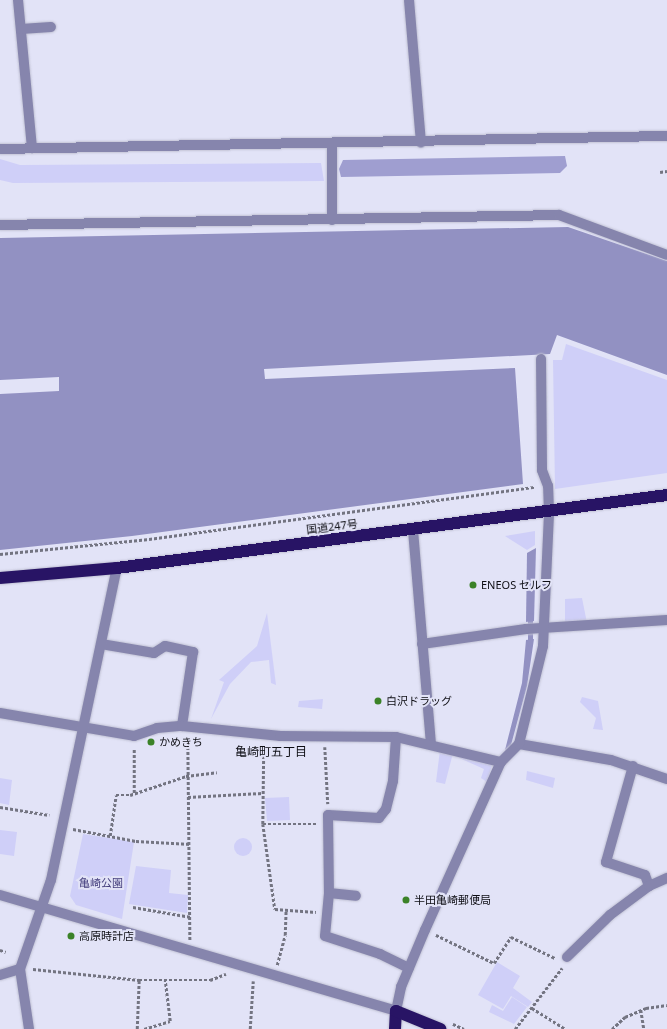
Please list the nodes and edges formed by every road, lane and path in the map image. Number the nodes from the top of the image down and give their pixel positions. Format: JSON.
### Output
{"nodes":[{"id":1,"x":18,"y":0,"type":"edge"},
{"id":2,"x":409,"y":0,"type":"edge"},
{"id":3,"x":51,"y":27,"type":"dead end"},
{"id":4,"x":21,"y":29,"type":"junction"},
{"id":5,"x":667,"y":136,"type":"edge"},
{"id":6,"x":422,"y":142,"type":"junction"},
{"id":7,"x":332,"y":143,"type":"junction"},
{"id":8,"x":32,"y":148,"type":"junction"},
{"id":9,"x":0,"y":149,"type":"edge"},
{"id":10,"x":660,"y":172,"type":"dead end"},
{"id":11,"x":667,"y":172,"type":"edge"},
{"id":12,"x":332,"y":220,"type":"junction"},
{"id":13,"x":0,"y":225,"type":"edge"},
{"id":14,"x":667,"y":255,"type":"edge"},
{"id":15,"x":541,"y":359,"type":"dead end"},
{"id":16,"x":548,"y":486,"type":"junction"},
{"id":17,"x":667,"y":495,"type":"edge"},
{"id":18,"x":549,"y":512,"type":"junction"},
{"id":19,"x":412,"y":530,"type":"junction"},
{"id":20,"x":0,"y":554,"type":"edge"},
{"id":21,"x":117,"y":568,"type":"junction"},
{"id":22,"x":0,"y":578,"type":"edge"},
{"id":23,"x":667,"y":620,"type":"edge"},
{"id":24,"x":543,"y":629,"type":"junction"},
{"id":25,"x":101,"y":644,"type":"junction"},
{"id":26,"x":422,"y":644,"type":"junction"},
{"id":27,"x":0,"y":713,"type":"edge"},
{"id":28,"x":185,"y":726,"type":"junction"},
{"id":29,"x":83,"y":728,"type":"junction"},
{"id":30,"x":264,"y":735,"type":"junction"},
{"id":31,"x":134,"y":736,"type":"junction"},
{"id":32,"x":325,"y":736,"type":"junction"},
{"id":33,"x":396,"y":737,"type":"junction"},
{"id":34,"x":431,"y":744,"type":"junction"},
{"id":35,"x":519,"y":744,"type":"junction"},
{"id":36,"x":501,"y":762,"type":"junction"},
{"id":37,"x":633,"y":766,"type":"junction"},
{"id":38,"x":217,"y":772,"type":"dead end"},
{"id":39,"x":186,"y":776,"type":"junction"},
{"id":40,"x":667,"y":779,"type":"edge"},
{"id":41,"x":134,"y":793,"type":"junction"},
{"id":42,"x":263,"y":793,"type":"junction"},
{"id":43,"x":188,"y":796,"type":"junction"},
{"id":44,"x":0,"y":807,"type":"edge"},
{"id":45,"x":49,"y":815,"type":"dead end"},
{"id":46,"x":328,"y":819,"type":"junction"},
{"id":47,"x":263,"y":824,"type":"junction"},
{"id":48,"x":63,"y":826,"type":"junction"},
{"id":49,"x":110,"y":836,"type":"junction"},
{"id":50,"x":191,"y":844,"type":"junction"},
{"id":51,"x":667,"y":878,"type":"edge"},
{"id":52,"x":649,"y":886,"type":"junction"},
{"id":53,"x":329,"y":893,"type":"junction"},
{"id":54,"x":0,"y":895,"type":"edge"},
{"id":55,"x":356,"y":896,"type":"dead end"},
{"id":56,"x":40,"y":907,"type":"junction"},
{"id":57,"x":133,"y":907,"type":"dead end"},
{"id":58,"x":286,"y":910,"type":"junction"},
{"id":59,"x":327,"y":913,"type":"junction"},
{"id":60,"x":191,"y":917,"type":"junction"},
{"id":61,"x":425,"y":930,"type":"junction"},
{"id":62,"x":0,"y":950,"type":"edge"},
{"id":63,"x":190,"y":950,"type":"junction"},
{"id":64,"x":6,"y":952,"type":"dead end"},
{"id":65,"x":567,"y":957,"type":"junction"},
{"id":66,"x":247,"y":967,"type":"junction"},
{"id":67,"x":409,"y":968,"type":"junction"},
{"id":68,"x":20,"y":969,"type":"junction"},
{"id":69,"x":0,"y":975,"type":"edge"},
{"id":70,"x":274,"y":975,"type":"junction"},
{"id":71,"x":139,"y":980,"type":"junction"},
{"id":72,"x":165,"y":980,"type":"junction"},
{"id":73,"x":667,"y":1005,"type":"edge"},
{"id":74,"x":532,"y":1008,"type":"junction"},
{"id":75,"x":641,"y":1010,"type":"junction"},
{"id":76,"x":396,"y":1011,"type":"junction"},
{"id":77,"x":28,"y":1029,"type":"edge"},
{"id":78,"x":137,"y":1029,"type":"edge"},
{"id":79,"x":144,"y":1029,"type":"edge"},
{"id":80,"x":250,"y":1029,"type":"edge"},
{"id":81,"x":395,"y":1029,"type":"edge"},
{"id":82,"x":440,"y":1029,"type":"edge"},
{"id":83,"x":515,"y":1029,"type":"edge"},
{"id":84,"x":566,"y":1029,"type":"edge"},
{"id":85,"x":612,"y":1029,"type":"edge"},
{"id":86,"x":644,"y":1029,"type":"edge"}],
"edges":[{"from":1,"to":4,"type":"street"},
{"from":2,"to":6,"type":"street"},
{"from":3,"to":4,"type":"street"},
{"from":4,"to":8,"type":"street"},
{"from":5,"to":6,"type":"street"},
{"from":6,"to":7,"type":"street"},
{"from":7,"to":8,"type":"street"},
{"from":7,"to":12,"type":"street"},
{"from":8,"to":9,"type":"street"},
{"from":10,"to":11,"type":"path"},
{"from":12,"to":13,"type":"street"},
{"from":12,"to":14,"type":"street"},
{"from":15,"to":16,"type":"street"},
{"from":16,"to":18,"type":"street"},
{"from":16,"to":20,"type":"path"},
{"from":17,"to":18,"type":"highway","name":"国道247号"},
{"from":18,"to":19,"type":"highway","name":"国道247号"},
{"from":18,"to":24,"type":"street"},
{"from":19,"to":21,"type":"highway","name":"国道247号"},
{"from":19,"to":26,"type":"street"},
{"from":21,"to":22,"type":"highway","name":"国道247号"},
{"from":21,"to":25,"type":"street"},
{"from":23,"to":24,"type":"street"},
{"from":24,"to":26,"type":"street"},
{"from":24,"to":35,"type":"street"},
{"from":25,"to":28,"type":"street"},
{"from":25,"to":29,"type":"street"},
{"from":26,"to":34,"type":"street"},
{"from":27,"to":29,"type":"street"},
{"from":28,"to":30,"type":"street"},
{"from":28,"to":31,"type":"street"},
{"from":28,"to":39,"type":"path"},
{"from":29,"to":31,"type":"street"},
{"from":29,"to":48,"type":"street"},
{"from":30,"to":32,"type":"street"},
{"from":30,"to":42,"type":"path"},
{"from":31,"to":41,"type":"path"},
{"from":32,"to":33,"type":"street"},
{"from":32,"to":46,"type":"path"},
{"from":33,"to":34,"type":"street"},
{"from":33,"to":46,"type":"street"},
{"from":34,"to":36,"type":"street"},
{"from":35,"to":36,"type":"street"},
{"from":35,"to":37,"type":"street"},
{"from":36,"to":61,"type":"street"},
{"from":37,"to":40,"type":"street"},
{"from":37,"to":52,"type":"street"},
{"from":38,"to":39,"type":"path"},
{"from":39,"to":41,"type":"path"},
{"from":39,"to":43,"type":"path"},
{"from":41,"to":49,"type":"path"},
{"from":42,"to":43,"type":"path"},
{"from":42,"to":47,"type":"path"},
{"from":43,"to":50,"type":"path"},
{"from":44,"to":45,"type":"path"},
{"from":46,"to":47,"type":"path"},
{"from":46,"to":53,"type":"street"},
{"from":47,"to":58,"type":"path"},
{"from":48,"to":49,"type":"path"},
{"from":48,"to":56,"type":"street"},
{"from":49,"to":50,"type":"path"},
{"from":50,"to":60,"type":"path"},
{"from":51,"to":52,"type":"street"},
{"from":52,"to":65,"type":"street"},
{"from":53,"to":55,"type":"street"},
{"from":53,"to":59,"type":"street"},
{"from":54,"to":56,"type":"street"},
{"from":56,"to":63,"type":"street"},
{"from":56,"to":68,"type":"street"},
{"from":57,"to":60,"type":"path"},
{"from":58,"to":59,"type":"path"},
{"from":58,"to":70,"type":"path"},
{"from":59,"to":67,"type":"street"},
{"from":60,"to":63,"type":"path"},
{"from":61,"to":65,"type":"path"},
{"from":61,"to":67,"type":"street"},
{"from":62,"to":64,"type":"path"},
{"from":63,"to":66,"type":"street"},
{"from":65,"to":74,"type":"path"},
{"from":66,"to":70,"type":"street"},
{"from":66,"to":72,"type":"path"},
{"from":66,"to":80,"type":"path"},
{"from":67,"to":76,"type":"street"},
{"from":68,"to":69,"type":"street"},
{"from":68,"to":71,"type":"path"},
{"from":68,"to":77,"type":"street"},
{"from":70,"to":76,"type":"street"},
{"from":71,"to":72,"type":"path"},
{"from":71,"to":78,"type":"path"},
{"from":72,"to":79,"type":"path"},
{"from":73,"to":75,"type":"path"},
{"from":74,"to":83,"type":"path"},
{"from":74,"to":84,"type":"path"},
{"from":75,"to":85,"type":"path"},
{"from":75,"to":86,"type":"path"},
{"from":76,"to":81,"type":"highway"},
{"from":76,"to":82,"type":"highway"}]}
